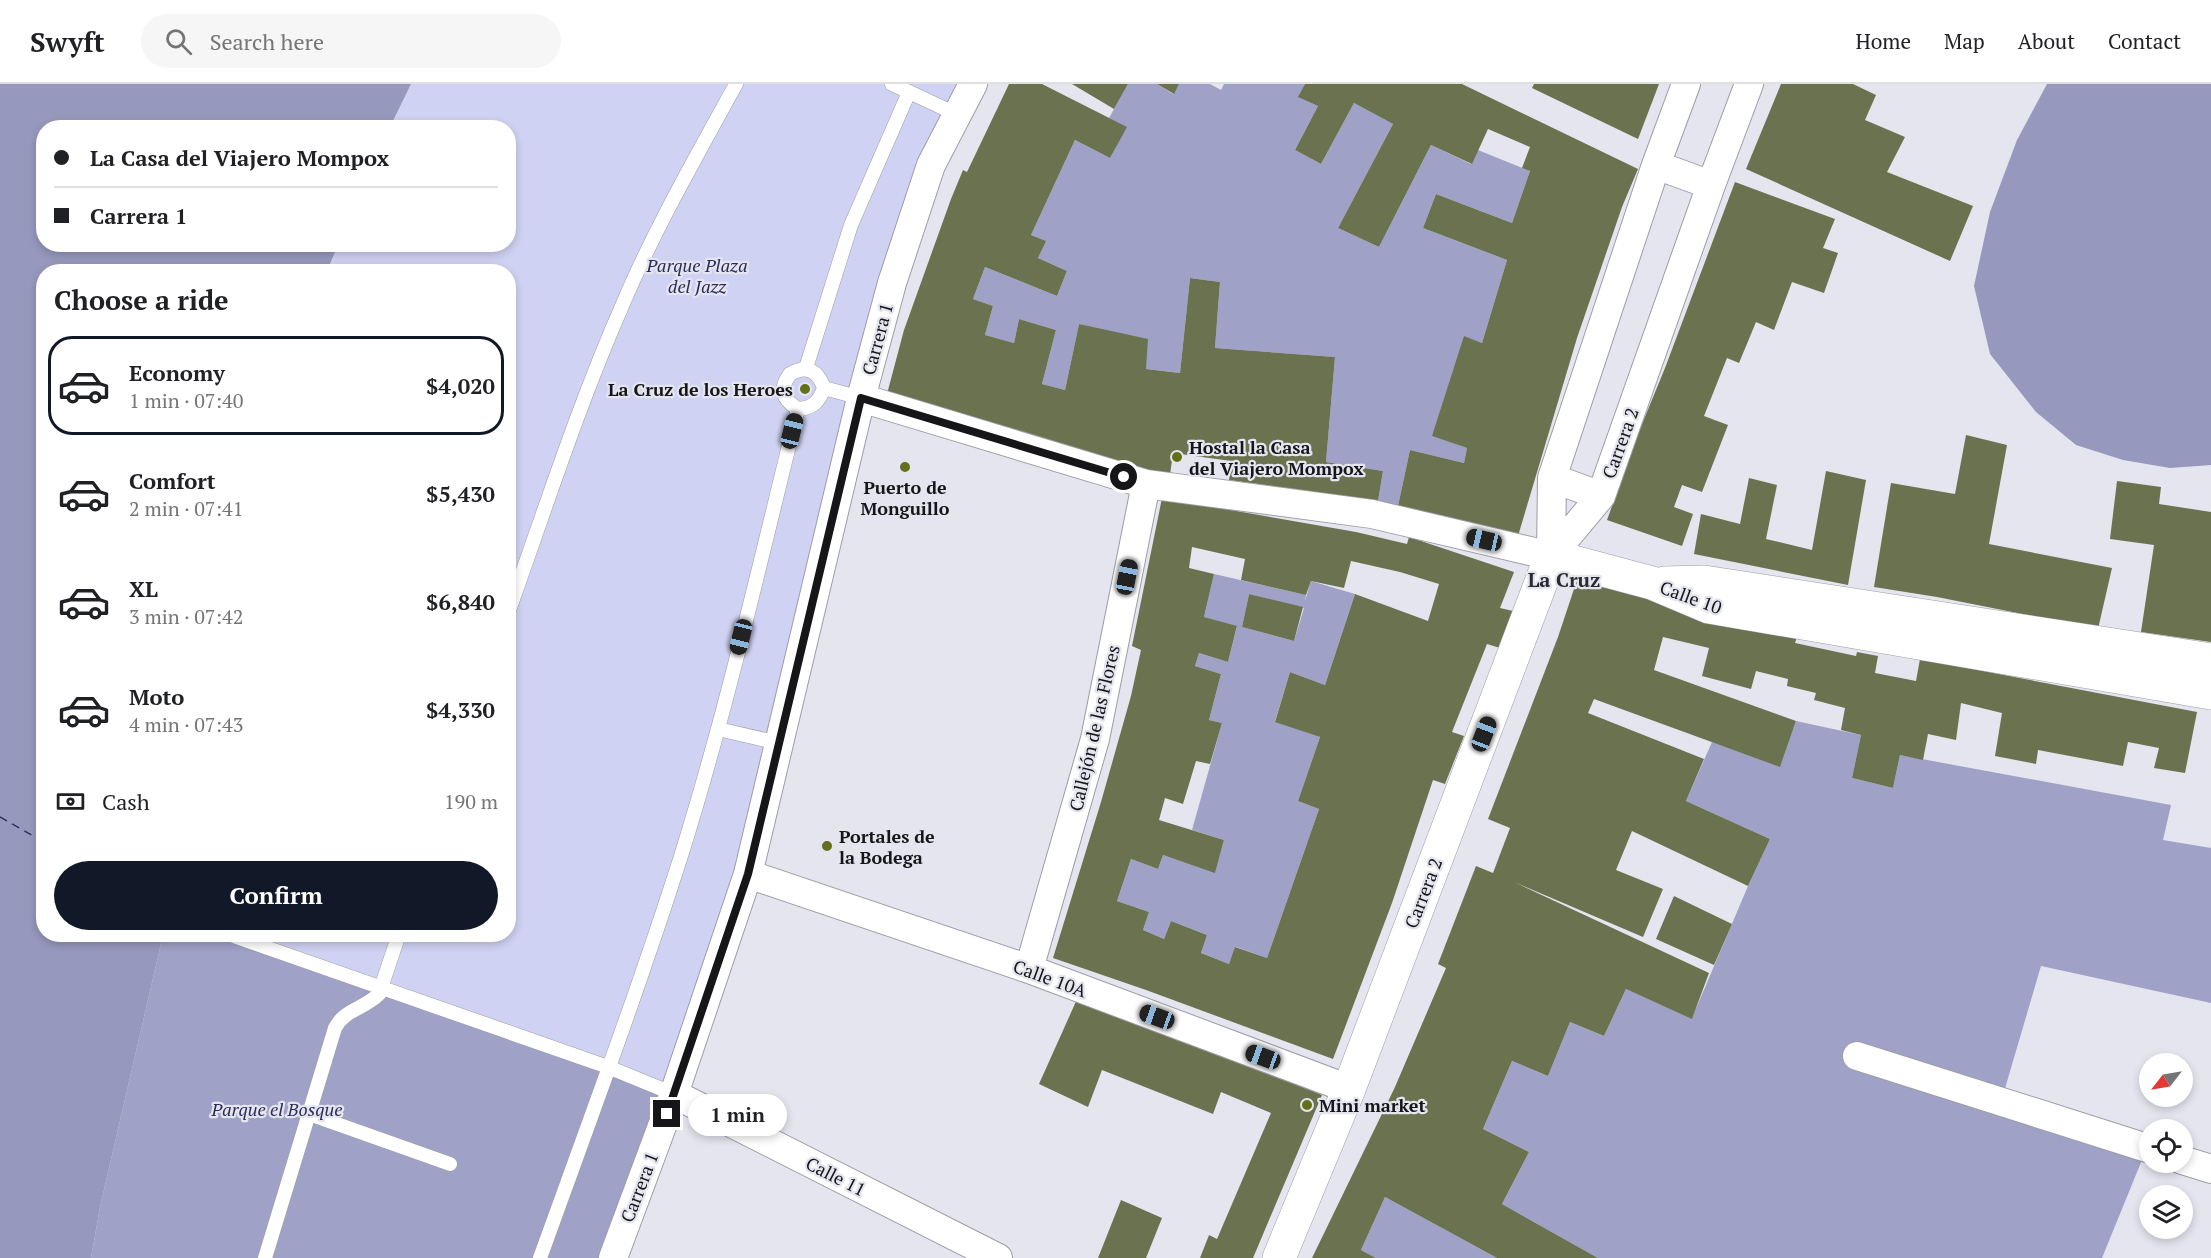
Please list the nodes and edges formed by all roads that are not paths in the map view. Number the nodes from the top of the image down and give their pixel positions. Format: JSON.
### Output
{"nodes":[{"id":1,"x":736,"y":84,"type":"edge"},
{"id":2,"x":892,"y":84,"type":"edge"},
{"id":3,"x":973,"y":84,"type":"edge"},
{"id":4,"x":1686,"y":84,"type":"edge"},
{"id":5,"x":1749,"y":84,"type":"edge"},
{"id":6,"x":909,"y":92,"type":"junction"},
{"id":7,"x":956,"y":114,"type":"junction"},
{"id":8,"x":1656,"y":165,"type":"junction"},
{"id":9,"x":1711,"y":185,"type":"junction"},
{"id":10,"x":806,"y":368,"type":"junction"},
{"id":11,"x":824,"y":388,"type":"junction"},
{"id":12,"x":861,"y":398,"type":"junction"},
{"id":13,"x":798,"y":409,"type":"junction"},
{"id":14,"x":1552,"y":478,"type":"junction"},
{"id":15,"x":1146,"y":484,"type":"junction"},
{"id":16,"x":1601,"y":496,"type":"junction"},
{"id":17,"x":1551,"y":556,"type":"junction"},
{"id":18,"x":1652,"y":583,"type":"junction"},
{"id":19,"x":516,"y":590,"type":"edge"},
{"id":20,"x":2211,"y":660,"type":"edge"},
{"id":21,"x":2211,"y":693,"type":"edge"},
{"id":22,"x":718,"y":729,"type":"junction"},
{"id":23,"x":779,"y":743,"type":"junction"},
{"id":24,"x":748,"y":874,"type":"junction"},
{"id":25,"x":251,"y":942,"type":"edge"},
{"id":26,"x":396,"y":942,"type":"edge"},
{"id":27,"x":1029,"y":969,"type":"junction"},
{"id":28,"x":382,"y":987,"type":"junction"},
{"id":29,"x":1857,"y":1056,"type":"dead end"},
{"id":30,"x":609,"y":1067,"type":"junction"},
{"id":31,"x":1349,"y":1089,"type":"junction"},
{"id":32,"x":674,"y":1094,"type":"junction"},
{"id":33,"x":309,"y":1114,"type":"junction"},
{"id":34,"x":2139,"y":1146,"type":"edge"},
{"id":35,"x":2193,"y":1163,"type":"edge"},
{"id":36,"x":450,"y":1164,"type":"dead end"},
{"id":37,"x":2211,"y":1169,"type":"edge"},
{"id":38,"x":265,"y":1258,"type":"edge"},
{"id":39,"x":540,"y":1258,"type":"edge"},
{"id":40,"x":613,"y":1258,"type":"edge"},
{"id":41,"x":998,"y":1258,"type":"edge"},
{"id":42,"x":1280,"y":1258,"type":"edge"}],
"edges":[{"from":1,"to":19,"type":"lane"},
{"from":2,"to":6,"type":"lane"},
{"from":3,"to":7,"type":"street","name":"Carrera 1"},
{"from":4,"to":8,"type":"street"},
{"from":5,"to":9,"type":"street","name":"Carrera 2"},
{"from":6,"to":7,"type":"lane"},
{"from":6,"to":10,"type":"lane"},
{"from":7,"to":12,"type":"street","name":"Carrera 1"},
{"from":8,"to":9,"type":"street"},
{"from":8,"to":14,"type":"street"},
{"from":9,"to":16,"type":"street","name":"Carrera 2"},
{"from":10,"to":11,"type":"lane"},
{"from":10,"to":13,"type":"lane"},
{"from":11,"to":12,"type":"lane"},
{"from":11,"to":13,"type":"lane"},
{"from":12,"to":15,"type":"street"},
{"from":12,"to":23,"type":"street","name":"Carrera 1"},
{"from":13,"to":22,"type":"lane"},
{"from":14,"to":16,"type":"street","name":"Carrera 2"},
{"from":14,"to":17,"type":"street"},
{"from":15,"to":17,"type":"street"},
{"from":15,"to":27,"type":"street","name":"Callejón de las Flores"},
{"from":16,"to":17,"type":"street"},
{"from":17,"to":18,"type":"main road"},
{"from":17,"to":31,"type":"main road","name":"Carrera 2"},
{"from":18,"to":20,"type":"main road","name":"Calle 10"},
{"from":18,"to":21,"type":"main road","name":"Calle 10"},
{"from":22,"to":23,"type":"lane"},
{"from":22,"to":30,"type":"lane"},
{"from":23,"to":24,"type":"street","name":"Carrera 1"},
{"from":24,"to":27,"type":"street","name":"Calle 10A"},
{"from":24,"to":32,"type":"street","name":"Carrera 1"},
{"from":25,"to":28,"type":"lane"},
{"from":26,"to":28,"type":"lane"},
{"from":27,"to":31,"type":"street","name":"Calle 10A"},
{"from":28,"to":30,"type":"lane"},
{"from":28,"to":33,"type":"lane"},
{"from":29,"to":34,"type":"street"},
{"from":30,"to":32,"type":"lane"},
{"from":30,"to":39,"type":"lane"},
{"from":31,"to":42,"type":"main road","name":"Carrera 2"},
{"from":32,"to":40,"type":"street","name":"Carrera 1"},
{"from":32,"to":41,"type":"street","name":"Calle 11"},
{"from":33,"to":36,"type":"lane"},
{"from":33,"to":38,"type":"lane"},
{"from":35,"to":37,"type":"street"}]}
